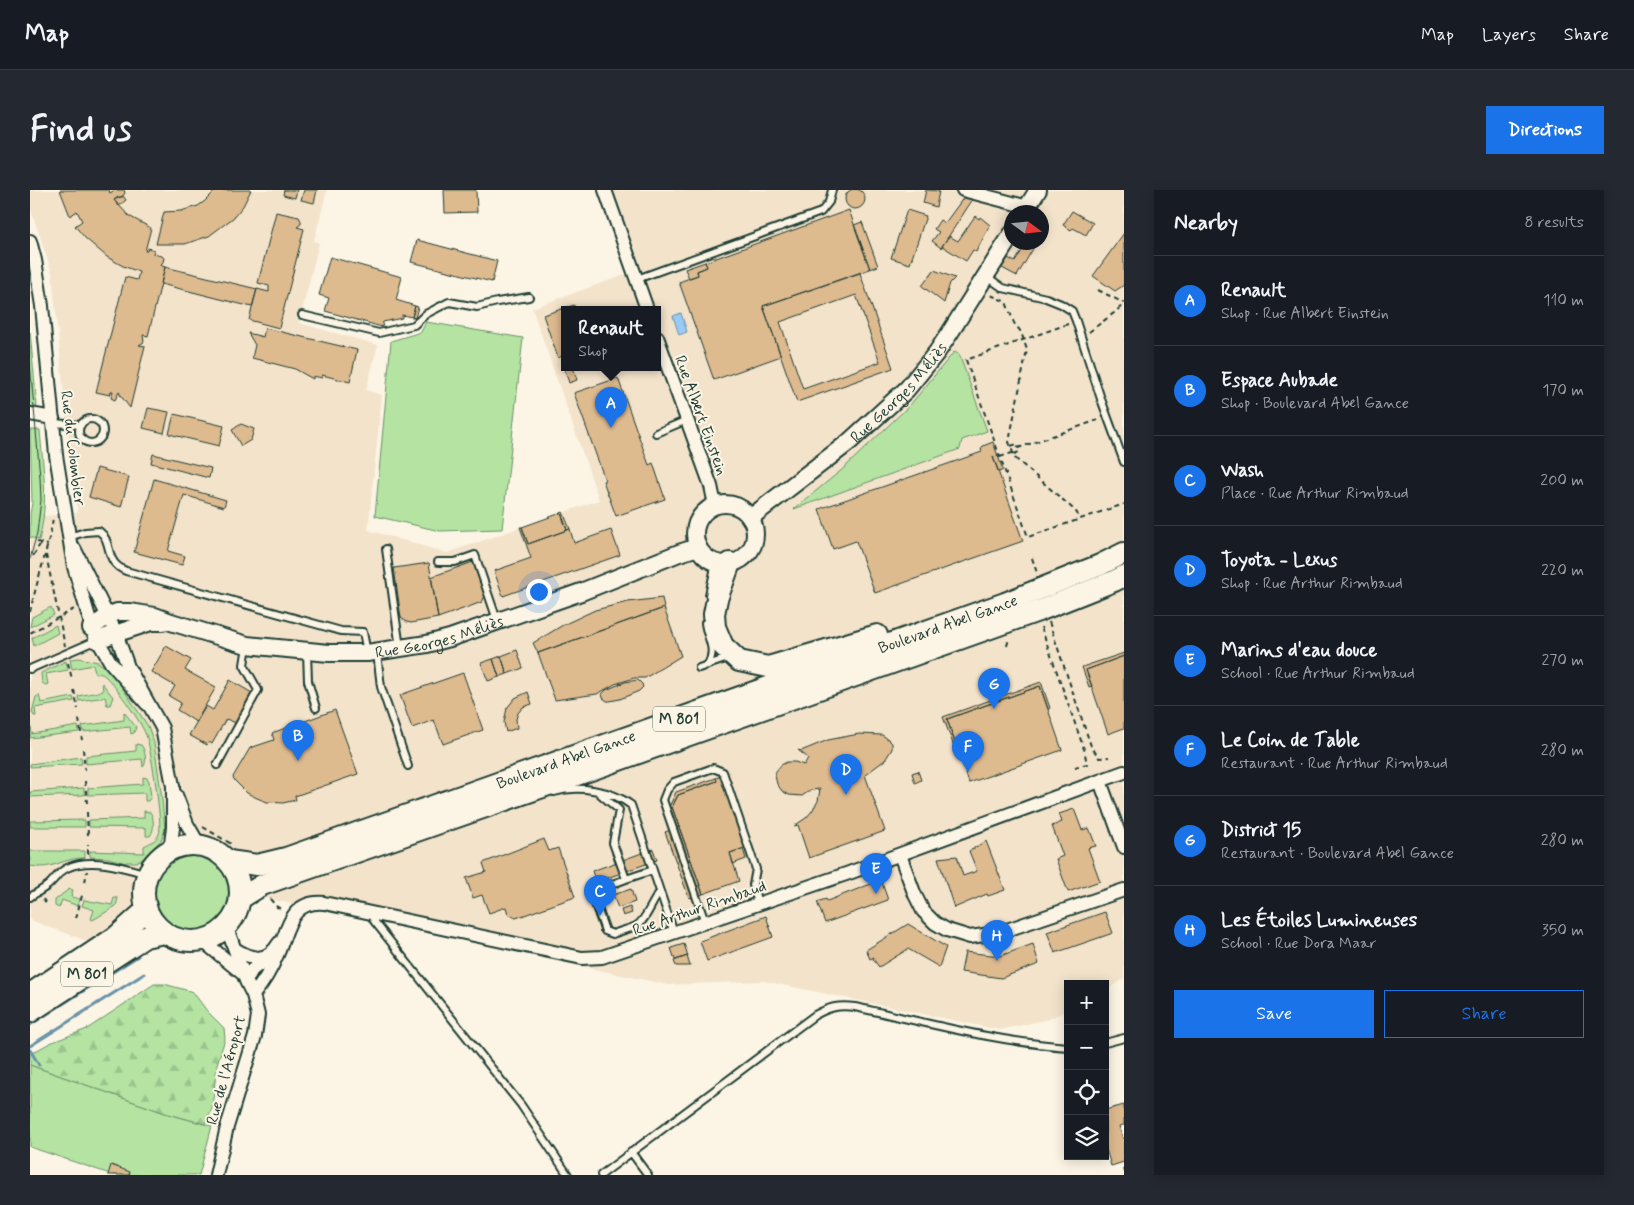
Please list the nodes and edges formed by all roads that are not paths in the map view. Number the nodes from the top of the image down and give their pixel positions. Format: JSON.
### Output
{"nodes":[{"id":1,"x":605,"y":190,"type":"edge"},
{"id":2,"x":832,"y":190,"type":"edge"},
{"id":3,"x":963,"y":190,"type":"edge"},
{"id":4,"x":1038,"y":190,"type":"edge"},
{"id":5,"x":1010,"y":205,"type":"edge"},
{"id":6,"x":1029,"y":205,"type":"edge"},
{"id":7,"x":30,"y":241,"type":"edge"},
{"id":8,"x":1004,"y":247,"type":"edge"},
{"id":9,"x":986,"y":276,"type":"junction"},
{"id":10,"x":637,"y":279,"type":"junction"},
{"id":11,"x":529,"y":297,"type":"dead end"},
{"id":12,"x":646,"y":306,"type":"edge"},
{"id":13,"x":302,"y":315,"type":"dead end"},
{"id":14,"x":661,"y":348,"type":"edge"},
{"id":15,"x":30,"y":414,"type":"edge"},
{"id":16,"x":53,"y":420,"type":"junction"},
{"id":17,"x":687,"y":420,"type":"junction"},
{"id":18,"x":81,"y":425,"type":"dead end"},
{"id":19,"x":656,"y":433,"type":"dead end"},
{"id":20,"x":1124,"y":462,"type":"edge"},
{"id":21,"x":715,"y":505,"type":"junction"},
{"id":22,"x":750,"y":518,"type":"junction"},
{"id":23,"x":70,"y":539,"type":"junction"},
{"id":24,"x":698,"y":547,"type":"junction"},
{"id":25,"x":386,"y":548,"type":"dead end"},
{"id":26,"x":1124,"y":553,"type":"edge"},
{"id":27,"x":438,"y":562,"type":"dead end"},
{"id":28,"x":723,"y":563,"type":"junction"},
{"id":29,"x":1124,"y":576,"type":"edge"},
{"id":30,"x":708,"y":600,"type":"dead end"},
{"id":31,"x":1005,"y":603,"type":"junction"},
{"id":32,"x":705,"y":614,"type":"dead end"},
{"id":33,"x":108,"y":616,"type":"junction"},
{"id":34,"x":497,"y":621,"type":"junction"},
{"id":35,"x":170,"y":622,"type":"junction"},
{"id":36,"x":116,"y":633,"type":"junction"},
{"id":37,"x":94,"y":634,"type":"junction"},
{"id":38,"x":247,"y":645,"type":"junction"},
{"id":39,"x":400,"y":649,"type":"junction"},
{"id":40,"x":307,"y":651,"type":"junction"},
{"id":41,"x":372,"y":652,"type":"junction"},
{"id":42,"x":733,"y":657,"type":"junction"},
{"id":43,"x":708,"y":665,"type":"junction"},
{"id":44,"x":699,"y":668,"type":"dead end"},
{"id":45,"x":30,"y":669,"type":"edge"},
{"id":46,"x":147,"y":704,"type":"junction"},
{"id":47,"x":316,"y":708,"type":"dead end"},
{"id":48,"x":217,"y":765,"type":"dead end"},
{"id":49,"x":408,"y":766,"type":"dead end"},
{"id":50,"x":1124,"y":772,"type":"edge"},
{"id":51,"x":1100,"y":781,"type":"junction"},
{"id":52,"x":173,"y":786,"type":"junction"},
{"id":53,"x":598,"y":792,"type":"junction"},
{"id":54,"x":548,"y":794,"type":"dead end"},
{"id":55,"x":522,"y":803,"type":"dead end"},
{"id":56,"x":479,"y":809,"type":"junction"},
{"id":57,"x":199,"y":845,"type":"junction"},
{"id":58,"x":1124,"y":847,"type":"edge"},
{"id":59,"x":170,"y":851,"type":"junction"},
{"id":60,"x":231,"y":853,"type":"junction"},
{"id":61,"x":900,"y":854,"type":"junction"},
{"id":62,"x":653,"y":870,"type":"junction"},
{"id":63,"x":147,"y":874,"type":"junction"},
{"id":64,"x":626,"y":879,"type":"junction"},
{"id":65,"x":1124,"y":890,"type":"edge"},
{"id":66,"x":660,"y":892,"type":"junction"},
{"id":67,"x":30,"y":897,"type":"edge"},
{"id":68,"x":241,"y":898,"type":"junction"},
{"id":69,"x":758,"y":904,"type":"junction"},
{"id":70,"x":146,"y":910,"type":"junction"},
{"id":71,"x":370,"y":913,"type":"junction"},
{"id":72,"x":705,"y":922,"type":"junction"},
{"id":73,"x":228,"y":928,"type":"junction"},
{"id":74,"x":672,"y":928,"type":"junction"},
{"id":75,"x":164,"y":933,"type":"junction"},
{"id":76,"x":284,"y":934,"type":"junction"},
{"id":77,"x":203,"y":941,"type":"junction"},
{"id":78,"x":235,"y":949,"type":"junction"},
{"id":79,"x":274,"y":950,"type":"junction"},
{"id":80,"x":245,"y":978,"type":"junction"},
{"id":81,"x":30,"y":994,"type":"edge"},
{"id":82,"x":253,"y":995,"type":"junction"},
{"id":83,"x":30,"y":1012,"type":"edge"},
{"id":84,"x":1124,"y":1038,"type":"edge"},
{"id":85,"x":1109,"y":1042,"type":"edge"},
{"id":86,"x":1064,"y":1047,"type":"edge"},
{"id":87,"x":631,"y":1152,"type":"junction"},
{"id":88,"x":216,"y":1175,"type":"edge"},
{"id":89,"x":568,"y":1175,"type":"edge"},
{"id":90,"x":601,"y":1175,"type":"edge"},
{"id":91,"x":648,"y":1175,"type":"edge"}],
"edges":[{"from":1,"to":10,"type":"street"},
{"from":2,"to":10,"type":"lane"},
{"from":3,"to":5,"type":"street"},
{"from":4,"to":6,"type":"street"},
{"from":7,"to":16,"type":"street","name":"Rue du Colombier"},
{"from":8,"to":9,"type":"street","name":"Rue Georges Méliès"},
{"from":9,"to":20,"type":"lane"},
{"from":9,"to":22,"type":"street","name":"Rue Georges Méliès"},
{"from":10,"to":12,"type":"street"},
{"from":11,"to":13,"type":"lane"},
{"from":14,"to":17,"type":"street","name":"Rue Albert Einstein"},
{"from":15,"to":16,"type":"street"},
{"from":16,"to":18,"type":"lane"},
{"from":16,"to":23,"type":"street","name":"Rue du Colombier"},
{"from":17,"to":19,"type":"lane"},
{"from":17,"to":21,"type":"street","name":"Rue Albert Einstein"},
{"from":21,"to":22,"type":"street"},
{"from":21,"to":24,"type":"street"},
{"from":22,"to":28,"type":"street"},
{"from":23,"to":33,"type":"street","name":"Rue du Colombier"},
{"from":23,"to":37,"type":"street","name":"Rue du Colombier"},
{"from":23,"to":41,"type":"lane"},
{"from":24,"to":28,"type":"street"},
{"from":24,"to":34,"type":"street","name":"Rue Georges Méliès"},
{"from":25,"to":39,"type":"lane"},
{"from":26,"to":31,"type":"main road","name":"Boulevard Abel Gance","number":"M 801"},
{"from":27,"to":34,"type":"lane"},
{"from":28,"to":30,"type":"lane"},
{"from":28,"to":42,"type":"main road"},
{"from":29,"to":56,"type":"main road","name":"Boulevard Abel Gance","number":"M 801"},
{"from":31,"to":42,"type":"main road"},
{"from":31,"to":60,"type":"main road","name":"Boulevard Abel Gance","number":"M 801"},
{"from":32,"to":43,"type":"lane"},
{"from":33,"to":35,"type":"street","name":"Rue Georges Méliès"},
{"from":33,"to":36,"type":"street","name":"Rue du Colombier"},
{"from":33,"to":37,"type":"street","name":"Rue Georges Méliès"},
{"from":34,"to":39,"type":"street","name":"Rue Georges Méliès"},
{"from":35,"to":36,"type":"street","name":"Rue Georges Méliès"},
{"from":35,"to":38,"type":"street","name":"Rue Georges Méliès"},
{"from":36,"to":37,"type":"street","name":"Rue Georges Méliès"},
{"from":36,"to":46,"type":"street","name":"Rue du Colombier"},
{"from":37,"to":45,"type":"lane"},
{"from":37,"to":46,"type":"street","name":"Rue du Colombier"},
{"from":38,"to":40,"type":"street","name":"Rue Georges Méliès"},
{"from":38,"to":48,"type":"lane"},
{"from":39,"to":41,"type":"street","name":"Rue Georges Méliès"},
{"from":40,"to":41,"type":"street","name":"Rue Georges Méliès"},
{"from":40,"to":47,"type":"lane"},
{"from":41,"to":49,"type":"lane"},
{"from":42,"to":43,"type":"lane"},
{"from":43,"to":44,"type":"lane"},
{"from":46,"to":52,"type":"street","name":"Rue du Colombier"},
{"from":50,"to":51,"type":"street","name":"Rue Arthur Rimbaud"},
{"from":51,"to":58,"type":"street"},
{"from":51,"to":61,"type":"street","name":"Rue Arthur Rimbaud"},
{"from":52,"to":57,"type":"street","name":"Rue du Colombier"},
{"from":52,"to":59,"type":"street","name":"Rue du Colombier"},
{"from":53,"to":54,"type":"lane"},
{"from":53,"to":62,"type":"lane"},
{"from":53,"to":64,"type":"lane"},
{"from":55,"to":56,"type":"lane"},
{"from":56,"to":68,"type":"main road","name":"Boulevard Abel Gance","number":"M 801"},
{"from":57,"to":59,"type":"main road"},
{"from":57,"to":60,"type":"main road","number":"M 801"},
{"from":59,"to":63,"type":"main road"},
{"from":60,"to":68,"type":"main road"},
{"from":61,"to":65,"type":"street"},
{"from":61,"to":69,"type":"street","name":"Rue Arthur Rimbaud"},
{"from":62,"to":64,"type":"lane"},
{"from":62,"to":66,"type":"lane"},
{"from":63,"to":67,"type":"lane"},
{"from":63,"to":70,"type":"main road"},
{"from":64,"to":66,"type":"lane"},
{"from":66,"to":74,"type":"lane"},
{"from":68,"to":73,"type":"main road"},
{"from":69,"to":72,"type":"street","name":"Rue Arthur Rimbaud"},
{"from":69,"to":72,"type":"lane"},
{"from":70,"to":75,"type":"main road"},
{"from":70,"to":81,"type":"main road","number":"M 801"},
{"from":71,"to":74,"type":"street","name":"Rue Arthur Rimbaud"},
{"from":71,"to":76,"type":"street","name":"Rue Arthur Rimbaud"},
{"from":71,"to":89,"type":"lane"},
{"from":72,"to":74,"type":"street","name":"Rue Arthur Rimbaud"},
{"from":73,"to":77,"type":"main road"},
{"from":73,"to":78,"type":"street","name":"Rue de l'Aéroport"},
{"from":75,"to":77,"type":"main road"},
{"from":75,"to":83,"type":"main road","number":"M 801"},
{"from":76,"to":79,"type":"street","name":"Rue Arthur Rimbaud"},
{"from":76,"to":82,"type":"street","name":"Rue Arthur Rimbaud"},
{"from":77,"to":80,"type":"street","name":"Rue de l'Aéroport"},
{"from":78,"to":79,"type":"street"},
{"from":78,"to":80,"type":"street","name":"Rue de l'Aéroport"},
{"from":79,"to":80,"type":"street","name":"Rue Arthur Rimbaud"},
{"from":80,"to":82,"type":"street","name":"Rue de l'Aéroport"},
{"from":82,"to":88,"type":"street","name":"Rue de l'Aéroport"},
{"from":84,"to":85,"type":"lane"},
{"from":86,"to":87,"type":"lane"},
{"from":87,"to":90,"type":"lane"},
{"from":87,"to":91,"type":"lane"}]}
